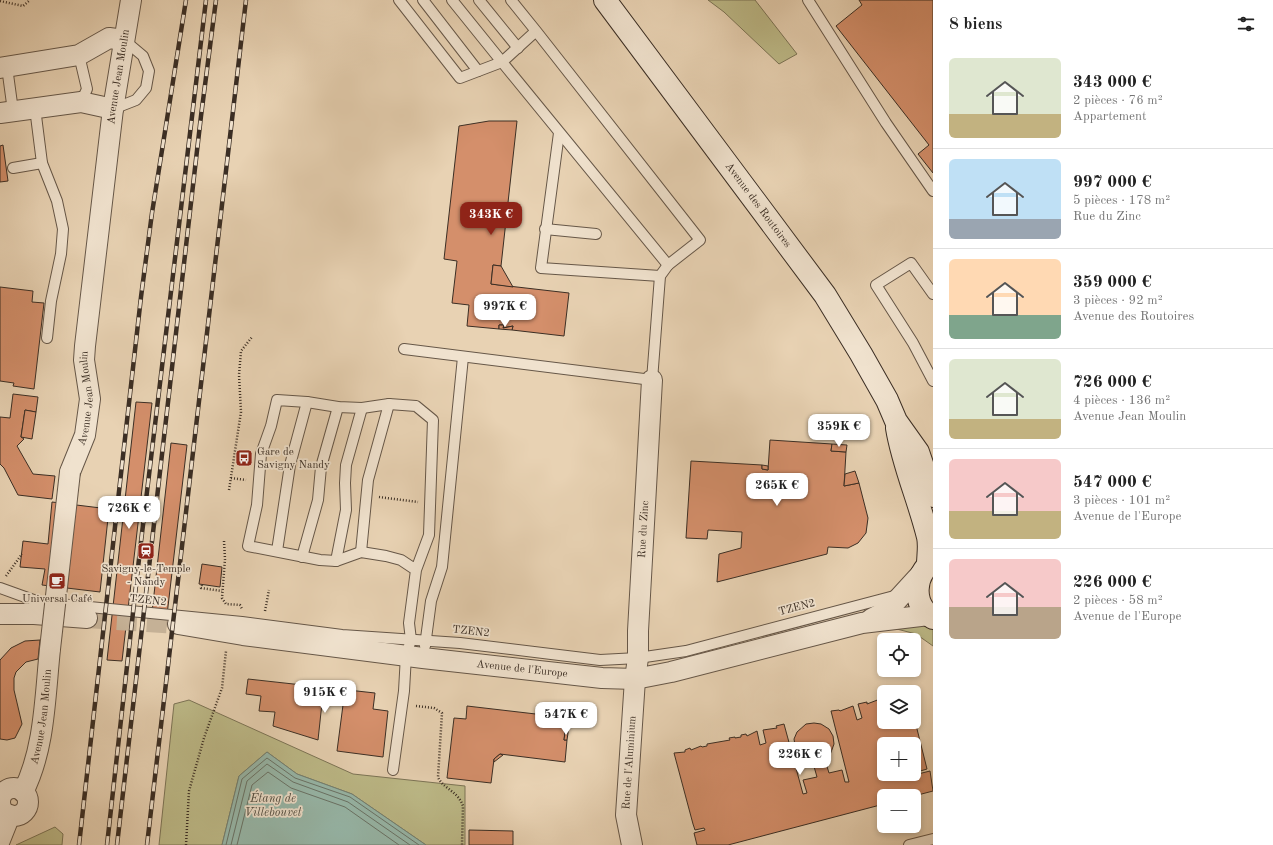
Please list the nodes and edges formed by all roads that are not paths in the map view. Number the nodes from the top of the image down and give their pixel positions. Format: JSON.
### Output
{"nodes":[{"id":1,"x":131,"y":0,"type":"edge"},
{"id":2,"x":399,"y":0,"type":"edge"},
{"id":3,"x":423,"y":0,"type":"edge"},
{"id":4,"x":452,"y":0,"type":"edge"},
{"id":5,"x":479,"y":0,"type":"edge"},
{"id":6,"x":511,"y":0,"type":"edge"},
{"id":7,"x":605,"y":0,"type":"edge"},
{"id":8,"x":808,"y":0,"type":"edge"},
{"id":9,"x":536,"y":31,"type":"junction"},
{"id":10,"x":124,"y":40,"type":"junction"},
{"id":11,"x":518,"y":48,"type":"junction"},
{"id":12,"x":79,"y":55,"type":"junction"},
{"id":13,"x":502,"y":62,"type":"junction"},
{"id":14,"x":2,"y":65,"type":"edge"},
{"id":15,"x":478,"y":71,"type":"junction"},
{"id":16,"x":81,"y":102,"type":"junction"},
{"id":17,"x":35,"y":108,"type":"junction"},
{"id":18,"x":113,"y":109,"type":"junction"},
{"id":19,"x":6,"y":112,"type":"edge"},
{"id":20,"x":558,"y":133,"type":"junction"},
{"id":21,"x":42,"y":162,"type":"junction"},
{"id":22,"x":13,"y":168,"type":"dead end"},
{"id":23,"x":933,"y":191,"type":"edge"},
{"id":24,"x":545,"y":229,"type":"junction"},
{"id":25,"x":596,"y":234,"type":"dead end"},
{"id":26,"x":668,"y":266,"type":"junction"},
{"id":27,"x":660,"y":276,"type":"junction"},
{"id":28,"x":933,"y":294,"type":"edge"},
{"id":29,"x":47,"y":338,"type":"dead end"},
{"id":30,"x":404,"y":349,"type":"dead end"},
{"id":31,"x":463,"y":357,"type":"junction"},
{"id":32,"x":652,"y":380,"type":"junction"},
{"id":33,"x":933,"y":381,"type":"edge"},
{"id":34,"x":307,"y":402,"type":"junction"},
{"id":35,"x":389,"y":404,"type":"junction"},
{"id":36,"x":338,"y":407,"type":"junction"},
{"id":37,"x":362,"y":408,"type":"junction"},
{"id":38,"x":896,"y":421,"type":"junction"},
{"id":39,"x":933,"y":496,"type":"edge"},
{"id":40,"x":277,"y":551,"type":"junction"},
{"id":41,"x":361,"y":552,"type":"junction"},
{"id":42,"x":302,"y":556,"type":"junction"},
{"id":43,"x":336,"y":561,"type":"junction"},
{"id":44,"x":416,"y":570,"type":"junction"},
{"id":45,"x":922,"y":578,"type":"edge"},
{"id":46,"x":0,"y":588,"type":"edge"},
{"id":47,"x":0,"y":614,"type":"edge"},
{"id":48,"x":931,"y":617,"type":"edge"},
{"id":49,"x":87,"y":618,"type":"tunnel mouth"},
{"id":50,"x":862,"y":623,"type":"junction"},
{"id":51,"x":178,"y":624,"type":"tunnel mouth"},
{"id":52,"x":416,"y":648,"type":"junction"},
{"id":53,"x":638,"y":658,"type":"junction"},
{"id":54,"x":635,"y":679,"type":"junction"},
{"id":55,"x":393,"y":770,"type":"dead end"},
{"id":56,"x":4,"y":803,"type":"edge"},
{"id":57,"x":933,"y":839,"type":"edge"},
{"id":58,"x":0,"y":840,"type":"edge"},
{"id":59,"x":632,"y":845,"type":"edge"},
{"id":60,"x":909,"y":845,"type":"edge"}],
"edges":[{"from":1,"to":10,"type":"street","name":"Avenue Jean Moulin"},
{"from":2,"to":15,"type":"lane"},
{"from":3,"to":15,"type":"lane"},
{"from":4,"to":13,"type":"lane"},
{"from":5,"to":11,"type":"lane"},
{"from":6,"to":9,"type":"lane"},
{"from":7,"to":38,"type":"street","name":"Avenue des Routoires"},
{"from":8,"to":23,"type":"lane"},
{"from":9,"to":11,"type":"lane"},
{"from":9,"to":26,"type":"lane"},
{"from":10,"to":12,"type":"street"},
{"from":10,"to":18,"type":"street","name":"Avenue Jean Moulin"},
{"from":10,"to":18,"type":"lane"},
{"from":11,"to":13,"type":"lane"},
{"from":12,"to":14,"type":"street"},
{"from":12,"to":16,"type":"lane"},
{"from":13,"to":15,"type":"lane"},
{"from":13,"to":20,"type":"lane"},
{"from":14,"to":19,"type":"lane"},
{"from":16,"to":17,"type":"street"},
{"from":16,"to":18,"type":"street"},
{"from":17,"to":19,"type":"street"},
{"from":17,"to":21,"type":"lane"},
{"from":18,"to":56,"type":"street","name":"Avenue Jean Moulin","bridge":true},
{"from":20,"to":24,"type":"lane"},
{"from":20,"to":26,"type":"lane"},
{"from":21,"to":22,"type":"lane"},
{"from":21,"to":29,"type":"lane"},
{"from":24,"to":25,"type":"lane"},
{"from":24,"to":27,"type":"lane"},
{"from":26,"to":27,"type":"lane"},
{"from":27,"to":32,"type":"lane"},
{"from":28,"to":33,"type":"lane"},
{"from":30,"to":31,"type":"lane"},
{"from":31,"to":32,"type":"lane"},
{"from":31,"to":52,"type":"lane"},
{"from":32,"to":53,"type":"street","name":"Rue du Zinc"},
{"from":34,"to":36,"type":"lane"},
{"from":34,"to":40,"type":"lane"},
{"from":34,"to":40,"type":"lane"},
{"from":35,"to":37,"type":"lane"},
{"from":35,"to":41,"type":"lane"},
{"from":35,"to":44,"type":"lane"},
{"from":36,"to":37,"type":"lane"},
{"from":36,"to":42,"type":"lane"},
{"from":37,"to":43,"type":"lane"},
{"from":38,"to":39,"type":"street","name":"Avenue des Routoires"},
{"from":38,"to":45,"type":"street","name":"Avenue des Routoires"},
{"from":40,"to":42,"type":"lane"},
{"from":41,"to":43,"type":"lane"},
{"from":41,"to":44,"type":"lane"},
{"from":42,"to":43,"type":"lane"},
{"from":44,"to":52,"type":"lane"},
{"from":45,"to":48,"type":"street","name":"Avenue des Routoires"},
{"from":45,"to":50,"type":"street","name":"Avenue de l'Europe"},
{"from":45,"to":53,"type":"lane","name":"TZEN2"},
{"from":46,"to":52,"type":"lane","name":"TZEN2"},
{"from":47,"to":49,"type":"street"},
{"from":48,"to":50,"type":"street","name":"Avenue de l'Europe"},
{"from":50,"to":54,"type":"street","name":"Avenue de l'Europe"},
{"from":51,"to":52,"type":"street","name":"Avenue de l'Europe"},
{"from":52,"to":53,"type":"lane","name":"TZEN2"},
{"from":52,"to":54,"type":"street","name":"Avenue de l'Europe"},
{"from":52,"to":55,"type":"lane"},
{"from":53,"to":54,"type":"street","name":"Rue du Zinc"},
{"from":54,"to":59,"type":"street","name":"Rue de l'Aluminium"},
{"from":56,"to":58,"type":"street"},
{"from":57,"to":60,"type":"lane"}]}
